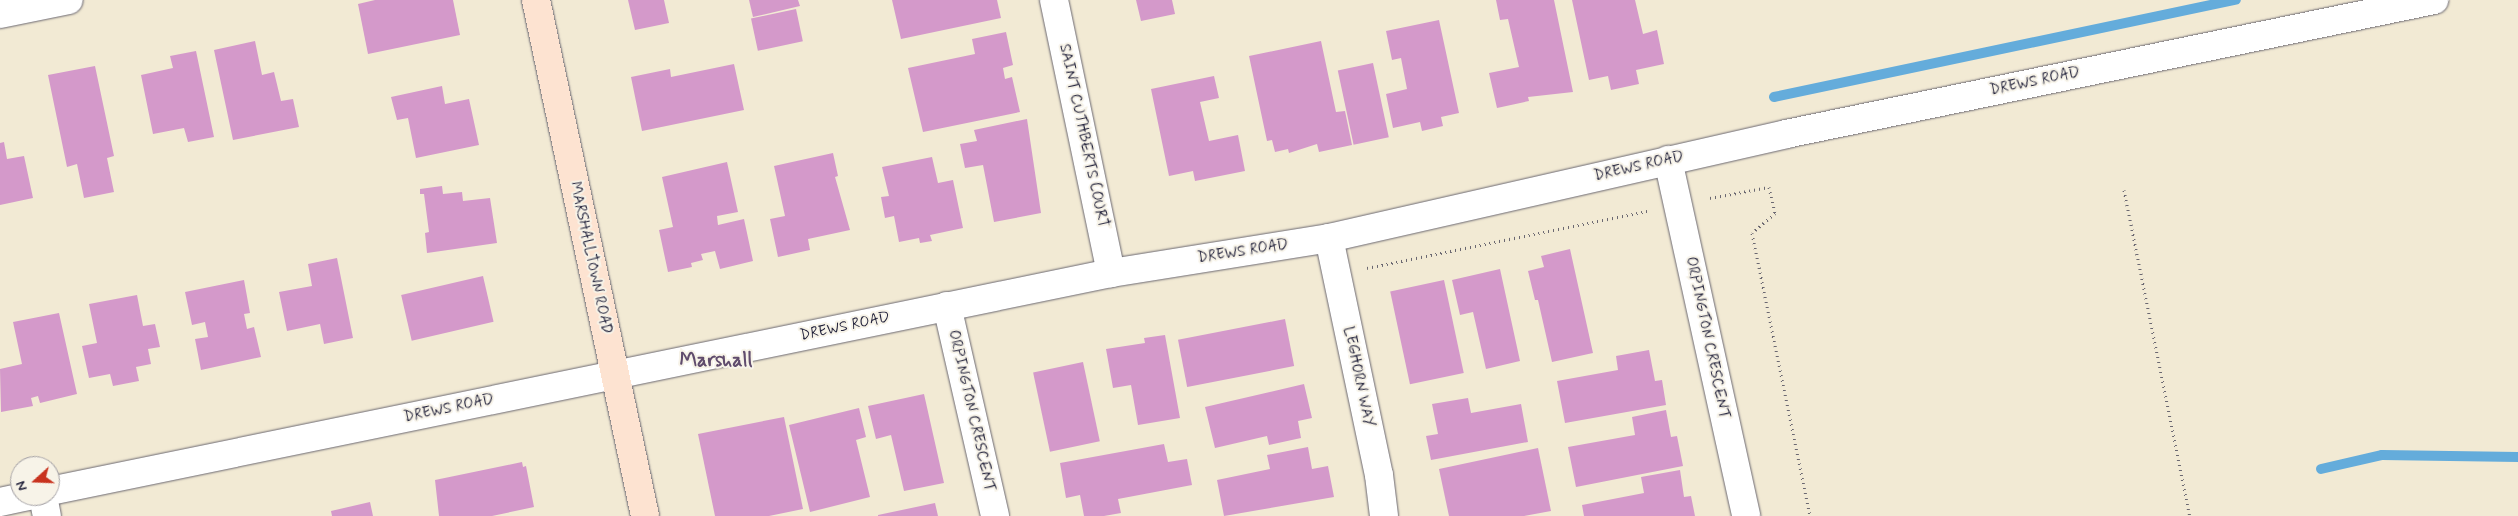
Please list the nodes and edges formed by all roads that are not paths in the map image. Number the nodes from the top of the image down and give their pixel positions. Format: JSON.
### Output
{"nodes":[{"id":1,"x":69,"y":0,"type":"edge"},
{"id":2,"x":536,"y":0,"type":"edge"},
{"id":3,"x":1054,"y":0,"type":"edge"},
{"id":4,"x":2434,"y":0,"type":"edge"},
{"id":5,"x":0,"y":14,"type":"edge"},
{"id":6,"x":1668,"y":160,"type":"junction"},
{"id":7,"x":1329,"y":238,"type":"junction"},
{"id":8,"x":1111,"y":272,"type":"junction"},
{"id":9,"x":947,"y":306,"type":"junction"},
{"id":10,"x":615,"y":374,"type":"junction"},
{"id":11,"x":60,"y":489,"type":"edge"},
{"id":12,"x":646,"y":516,"type":"edge"},
{"id":13,"x":995,"y":516,"type":"edge"},
{"id":14,"x":1384,"y":516,"type":"edge"},
{"id":15,"x":1746,"y":516,"type":"edge"}],
"edges":[{"from":1,"to":5,"type":"street"},
{"from":2,"to":10,"type":"street","name":"MARSHALLTOWN ROAD"},
{"from":3,"to":8,"type":"street","name":"SAINT CUTHBERTS COURT"},
{"from":4,"to":6,"type":"street","name":"DREWS ROAD"},
{"from":6,"to":7,"type":"street","name":"DREWS ROAD"},
{"from":6,"to":15,"type":"street","name":"ORPINGTON CRESCENT"},
{"from":7,"to":8,"type":"street","name":"DREWS ROAD"},
{"from":7,"to":14,"type":"street","name":"LEGHORN WAY"},
{"from":8,"to":9,"type":"street","name":"DREWS ROAD"},
{"from":9,"to":10,"type":"street","name":"DREWS ROAD"},
{"from":9,"to":13,"type":"street","name":"ORPINGTON CRESCENT"},
{"from":10,"to":11,"type":"street","name":"DREWS ROAD"},
{"from":10,"to":12,"type":"street","name":"MARSHALLTOWN ROAD"}]}
